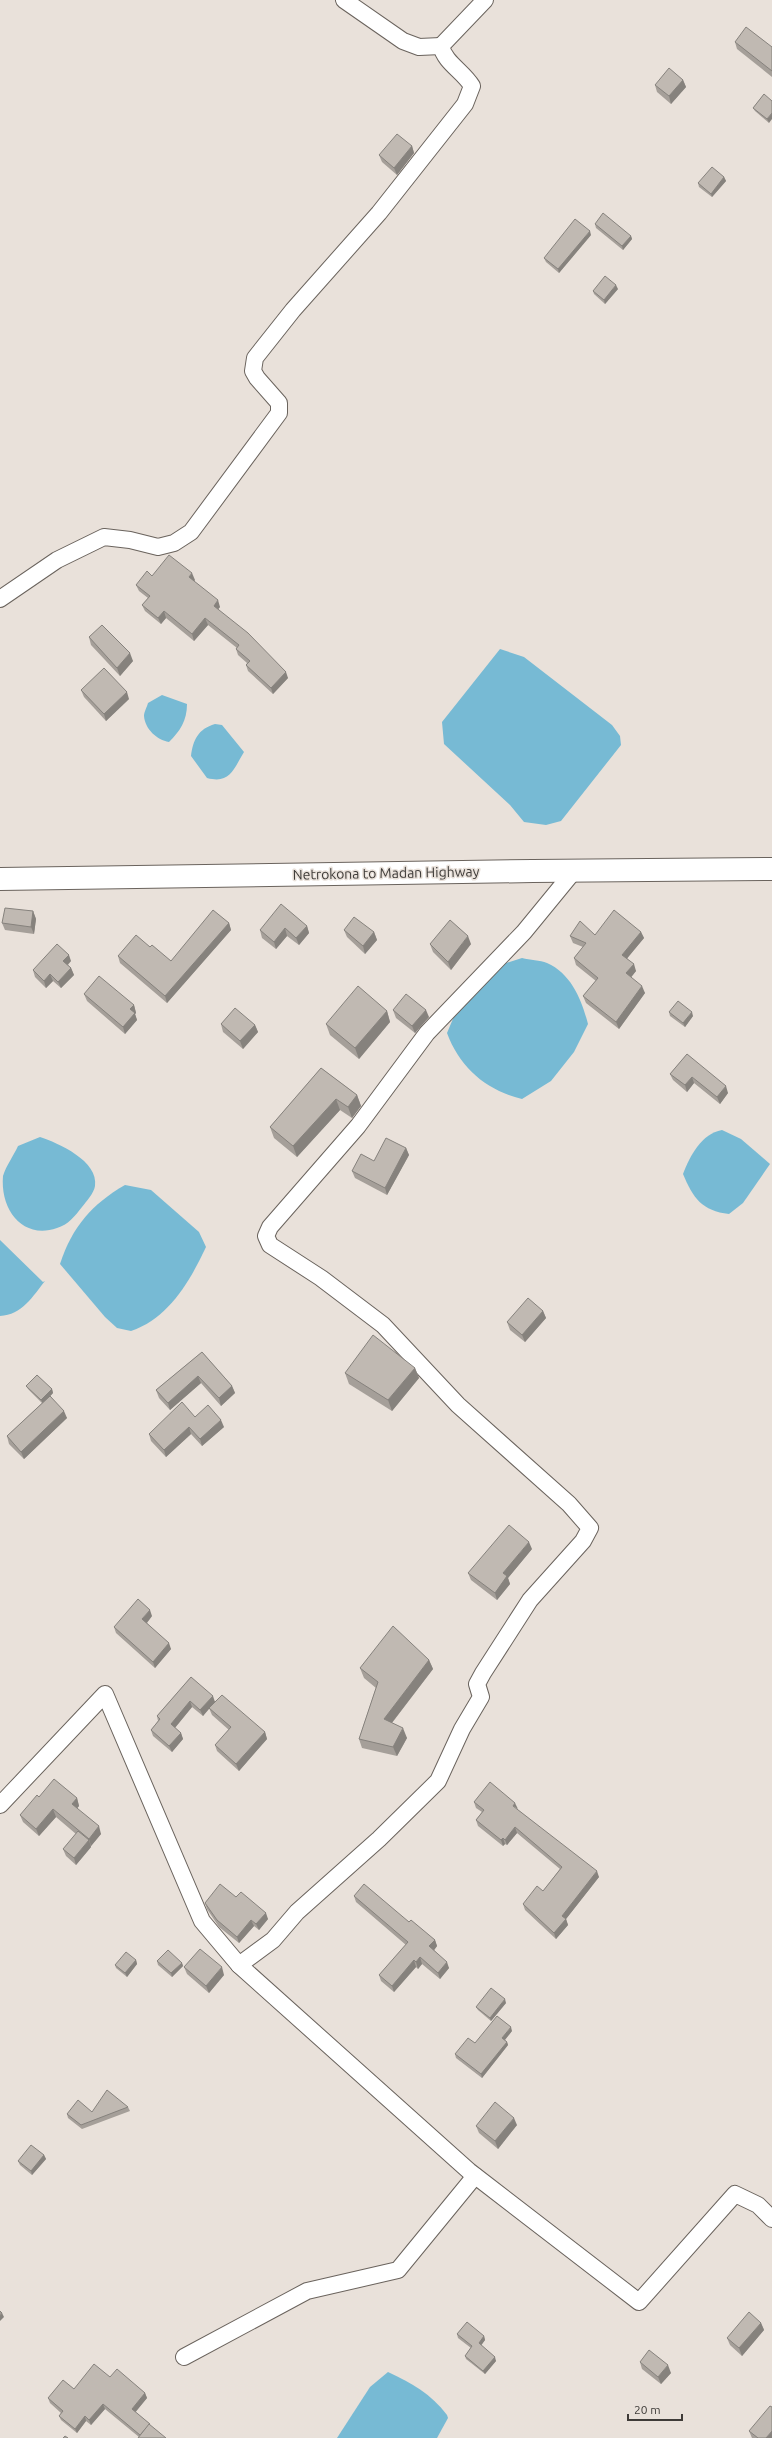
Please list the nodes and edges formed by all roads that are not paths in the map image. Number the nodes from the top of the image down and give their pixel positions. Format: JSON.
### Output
{"nodes":[{"id":1,"x":344,"y":0,"type":"edge"},
{"id":2,"x":485,"y":0,"type":"edge"},
{"id":3,"x":441,"y":46,"type":"junction"},
{"id":4,"x":0,"y":599,"type":"edge"},
{"id":5,"x":772,"y":869,"type":"edge"},
{"id":6,"x":574,"y":870,"type":"junction"},
{"id":7,"x":0,"y":879,"type":"edge"},
{"id":8,"x":0,"y":1805,"type":"edge"},
{"id":9,"x":240,"y":1965,"type":"junction"},
{"id":10,"x":475,"y":2176,"type":"junction"},
{"id":11,"x":772,"y":2219,"type":"edge"},
{"id":12,"x":184,"y":2357,"type":"dead end"}],
"edges":[{"from":1,"to":3,"type":"street"},
{"from":2,"to":3,"type":"street"},
{"from":3,"to":4,"type":"street"},
{"from":5,"to":6,"type":"main road","name":"Netrokona to Madan Highway"},
{"from":6,"to":7,"type":"main road","name":"Netrokona to Madan Highway"},
{"from":6,"to":9,"type":"street"},
{"from":8,"to":9,"type":"street"},
{"from":9,"to":10,"type":"street"},
{"from":10,"to":11,"type":"street"},
{"from":10,"to":12,"type":"street"}]}
